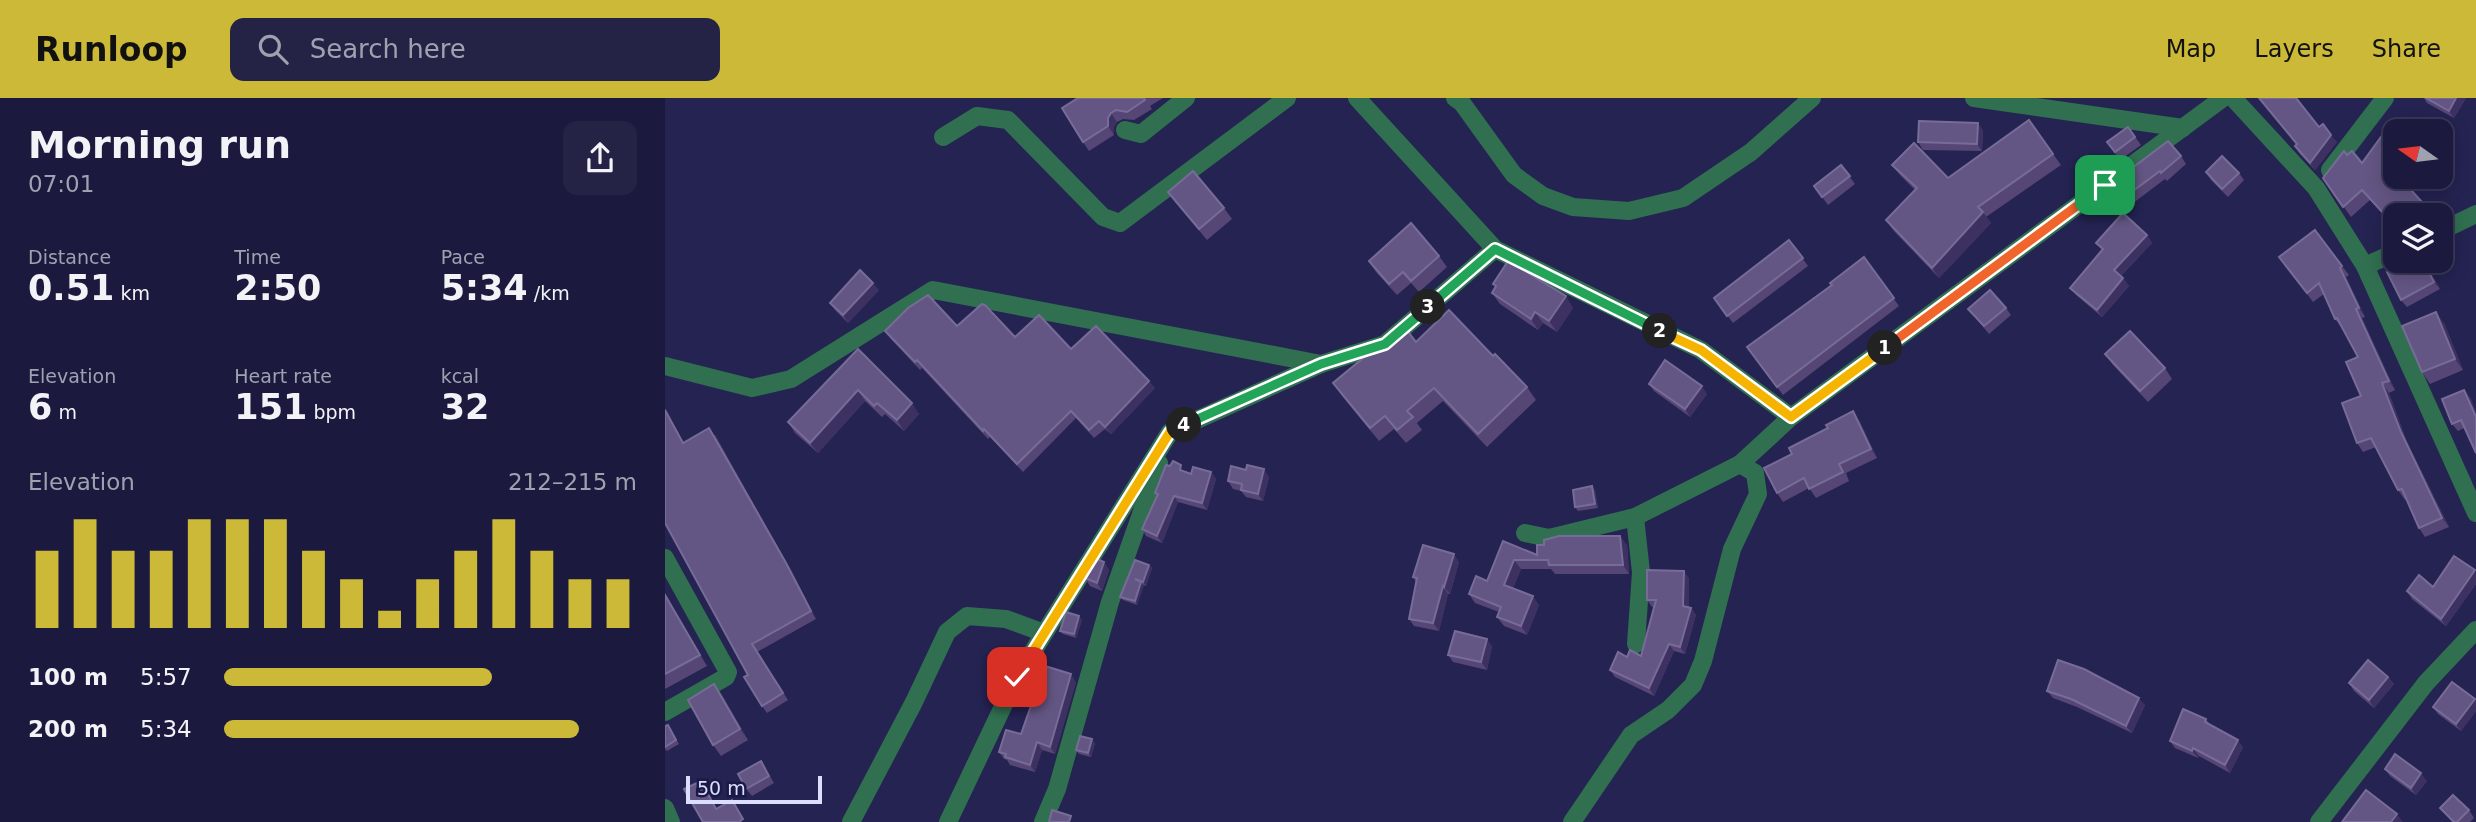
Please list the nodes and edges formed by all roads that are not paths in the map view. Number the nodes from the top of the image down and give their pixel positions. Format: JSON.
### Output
{"nodes":[{"id":1,"x":1186,"y":98,"type":"edge"},
{"id":2,"x":1287,"y":98,"type":"edge"},
{"id":3,"x":1357,"y":98,"type":"edge"},
{"id":4,"x":1455,"y":98,"type":"edge"},
{"id":5,"x":1812,"y":98,"type":"edge"},
{"id":6,"x":1974,"y":98,"type":"edge"},
{"id":7,"x":2223,"y":98,"type":"edge"},
{"id":8,"x":2232,"y":98,"type":"edge"},
{"id":9,"x":2385,"y":98,"type":"edge"},
{"id":10,"x":2183,"y":128,"type":"junction"},
{"id":11,"x":1125,"y":130,"type":"dead end"},
{"id":12,"x":943,"y":138,"type":"dead end"},
{"id":13,"x":2316,"y":188,"type":"junction"},
{"id":14,"x":2476,"y":215,"type":"edge"},
{"id":15,"x":2453,"y":226,"type":"edge"},
{"id":16,"x":1495,"y":249,"type":"junction"},
{"id":17,"x":2383,"y":258,"type":"edge"},
{"id":18,"x":2365,"y":266,"type":"junction"},
{"id":19,"x":1321,"y":364,"type":"junction"},
{"id":20,"x":665,"y":366,"type":"edge"},
{"id":21,"x":1791,"y":417,"type":"junction"},
{"id":22,"x":1170,"y":432,"type":"junction"},
{"id":23,"x":1740,"y":464,"type":"junction"},
{"id":24,"x":2476,"y":513,"type":"edge"},
{"id":25,"x":1635,"y":517,"type":"junction"},
{"id":26,"x":1525,"y":533,"type":"dead end"},
{"id":27,"x":665,"y":558,"type":"edge"},
{"id":28,"x":2476,"y":630,"type":"edge"},
{"id":29,"x":1044,"y":633,"type":"junction"},
{"id":30,"x":1636,"y":644,"type":"dead end"},
{"id":31,"x":665,"y":712,"type":"edge"},
{"id":32,"x":665,"y":808,"type":"edge"},
{"id":33,"x":671,"y":822,"type":"edge"},
{"id":34,"x":851,"y":822,"type":"edge"},
{"id":35,"x":948,"y":822,"type":"edge"},
{"id":36,"x":1043,"y":822,"type":"edge"},
{"id":37,"x":1572,"y":822,"type":"edge"},
{"id":38,"x":2319,"y":822,"type":"edge"}],
"edges":[{"from":1,"to":11,"type":"street"},
{"from":2,"to":12,"type":"street"},
{"from":3,"to":16,"type":"street"},
{"from":4,"to":5,"type":"street"},
{"from":6,"to":10,"type":"street"},
{"from":7,"to":10,"type":"street"},
{"from":8,"to":13,"type":"street"},
{"from":9,"to":13,"type":"street"},
{"from":10,"to":21,"type":"street"},
{"from":13,"to":18,"type":"street"},
{"from":14,"to":15,"type":"street"},
{"from":16,"to":19,"type":"street"},
{"from":16,"to":21,"type":"street"},
{"from":17,"to":18,"type":"street"},
{"from":18,"to":24,"type":"street"},
{"from":19,"to":20,"type":"street"},
{"from":19,"to":22,"type":"street"},
{"from":21,"to":23,"type":"street"},
{"from":22,"to":29,"type":"street"},
{"from":22,"to":36,"type":"street"},
{"from":23,"to":25,"type":"street"},
{"from":23,"to":37,"type":"street"},
{"from":25,"to":26,"type":"street"},
{"from":25,"to":30,"type":"street"},
{"from":27,"to":31,"type":"street"},
{"from":28,"to":38,"type":"street"},
{"from":29,"to":34,"type":"street"},
{"from":29,"to":35,"type":"street"},
{"from":32,"to":33,"type":"street"}]}
